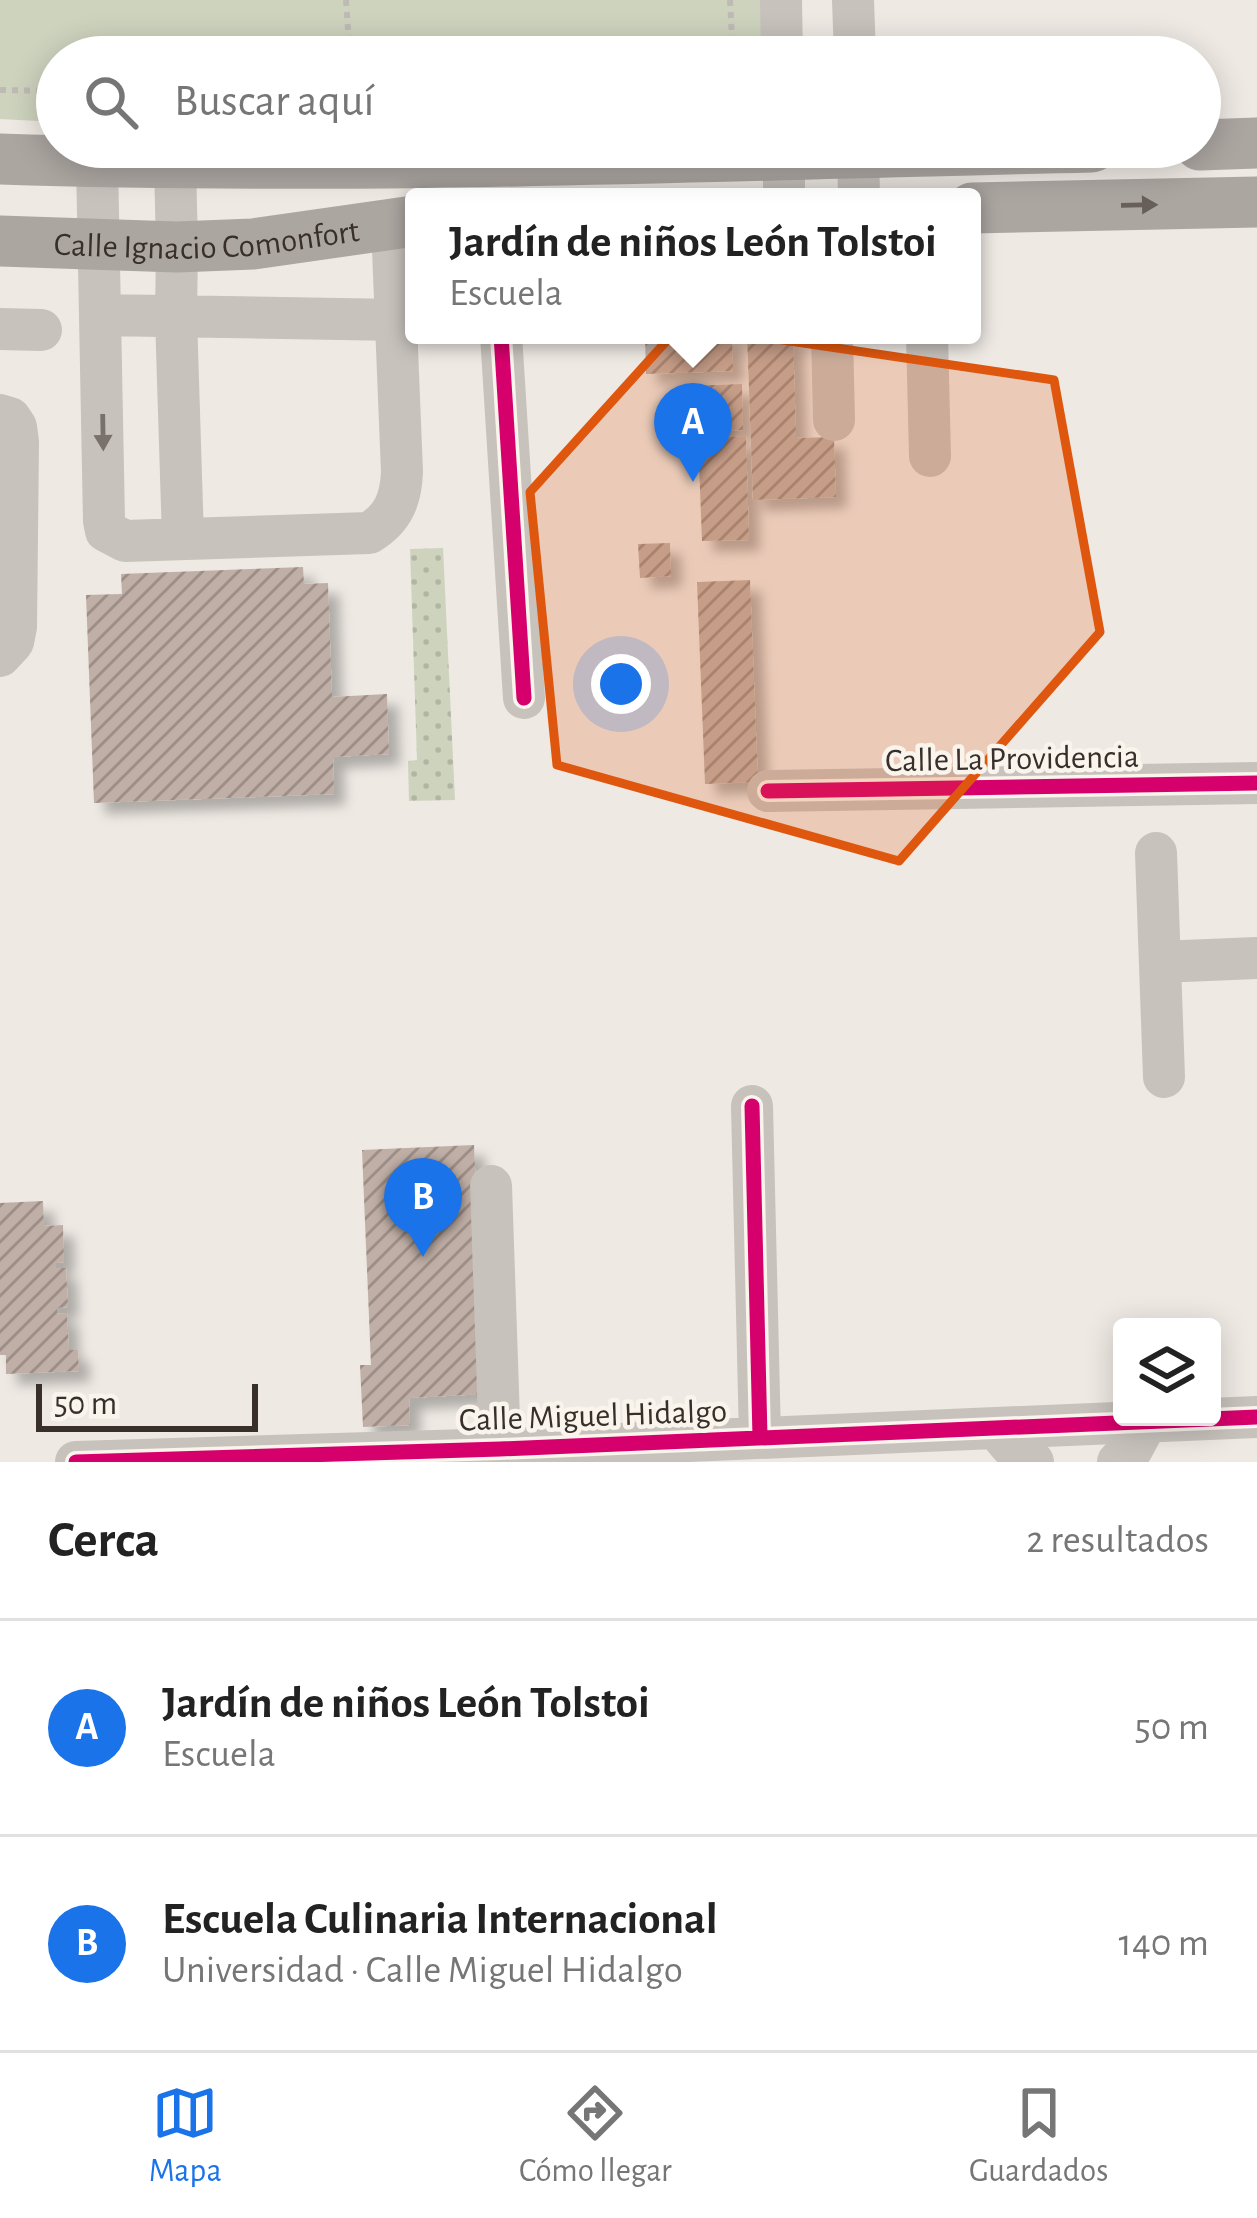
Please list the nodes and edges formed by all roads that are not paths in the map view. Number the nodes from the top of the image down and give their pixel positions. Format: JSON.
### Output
{"nodes":[{"id":1,"x":781,"y":0,"type":"edge"},
{"id":2,"x":853,"y":0,"type":"edge"},
{"id":3,"x":782,"y":36,"type":"edge"},
{"id":4,"x":854,"y":36,"type":"edge"},
{"id":5,"x":1257,"y":143,"type":"edge"},
{"id":6,"x":1221,"y":144,"type":"edge"},
{"id":7,"x":0,"y":159,"type":"edge"},
{"id":8,"x":36,"y":160,"type":"edge"},
{"id":9,"x":97,"y":168,"type":"edge"},
{"id":10,"x":175,"y":168,"type":"edge"},
{"id":11,"x":1257,"y":202,"type":"edge"},
{"id":12,"x":981,"y":208,"type":"edge"},
{"id":13,"x":403,"y":223,"type":"edge"},
{"id":14,"x":0,"y":241,"type":"edge"},
{"id":15,"x":99,"y":244,"type":"junction"},
{"id":16,"x":178,"y":247,"type":"junction"},
{"id":17,"x":101,"y":316,"type":"junction"},
{"id":18,"x":176,"y":316,"type":"junction"},
{"id":19,"x":397,"y":320,"type":"junction"},
{"id":20,"x":502,"y":344,"type":"edge"},
{"id":21,"x":832,"y":344,"type":"edge"},
{"id":22,"x":926,"y":344,"type":"edge"},
{"id":23,"x":0,"y":416,"type":"edge"},
{"id":24,"x":834,"y":420,"type":"dead end"},
{"id":25,"x":931,"y":456,"type":"dead end"},
{"id":26,"x":183,"y":538,"type":"junction"},
{"id":27,"x":0,"y":656,"type":"edge"},
{"id":28,"x":524,"y":698,"type":"dead end"},
{"id":29,"x":1257,"y":783,"type":"edge"},
{"id":30,"x":768,"y":791,"type":"dead end"},
{"id":31,"x":1156,"y":853,"type":"dead end"},
{"id":32,"x":1257,"y":958,"type":"edge"},
{"id":33,"x":1160,"y":962,"type":"junction"},
{"id":34,"x":1164,"y":1077,"type":"dead end"},
{"id":35,"x":752,"y":1106,"type":"dead end"},
{"id":36,"x":491,"y":1186,"type":"dead end"},
{"id":37,"x":1257,"y":1418,"type":"edge"},
{"id":38,"x":1221,"y":1419,"type":"edge"},
{"id":39,"x":1113,"y":1423,"type":"edge"},
{"id":40,"x":1145,"y":1426,"type":"edge"},
{"id":41,"x":996,"y":1428,"type":"junction"},
{"id":42,"x":760,"y":1437,"type":"junction"},
{"id":43,"x":500,"y":1449,"type":"junction"},
{"id":44,"x":641,"y":1452,"type":"edge"},
{"id":45,"x":76,"y":1462,"type":"edge"},
{"id":46,"x":1034,"y":1462,"type":"edge"},
{"id":47,"x":1118,"y":1462,"type":"edge"}],
"edges":[{"from":1,"to":3,"type":"street"},
{"from":2,"to":4,"type":"street"},
{"from":5,"to":6,"type":"main road"},
{"from":7,"to":8,"type":"main road","name":"Calle Ignacio Comonfort"},
{"from":9,"to":15,"type":"street"},
{"from":10,"to":16,"type":"street"},
{"from":12,"to":11,"type":"main road","one_way":true},
{"from":13,"to":16,"type":"main road","name":"Calle Ignacio Comonfort"},
{"from":13,"to":19,"type":"street"},
{"from":14,"to":15,"type":"main road","name":"Calle Ignacio Comonfort"},
{"from":15,"to":16,"type":"main road","name":"Calle Ignacio Comonfort"},
{"from":15,"to":17,"type":"street"},
{"from":16,"to":18,"type":"street"},
{"from":17,"to":18,"type":"street"},
{"from":17,"to":26,"type":"street","one_way":true},
{"from":18,"to":19,"type":"street"},
{"from":18,"to":26,"type":"street"},
{"from":19,"to":26,"type":"street"},
{"from":20,"to":28,"type":"street"},
{"from":21,"to":24,"type":"street"},
{"from":22,"to":25,"type":"street"},
{"from":23,"to":27,"type":"street"},
{"from":29,"to":30,"type":"street","name":"Calle La Providencia"},
{"from":31,"to":33,"type":"street"},
{"from":32,"to":33,"type":"street"},
{"from":33,"to":34,"type":"street"},
{"from":35,"to":42,"type":"street"},
{"from":36,"to":43,"type":"street"},
{"from":37,"to":38,"type":"street","name":"Calle Miguel Hidalgo"},
{"from":39,"to":41,"type":"street","name":"Calle Miguel Hidalgo"},
{"from":40,"to":47,"type":"street"},
{"from":41,"to":42,"type":"street","name":"Calle Miguel Hidalgo"},
{"from":41,"to":46,"type":"street"},
{"from":42,"to":44,"type":"street","name":"Calle Miguel Hidalgo"},
{"from":43,"to":44,"type":"street","name":"Calle Miguel Hidalgo"},
{"from":43,"to":45,"type":"street","name":"Calle Miguel Hidalgo"}]}
